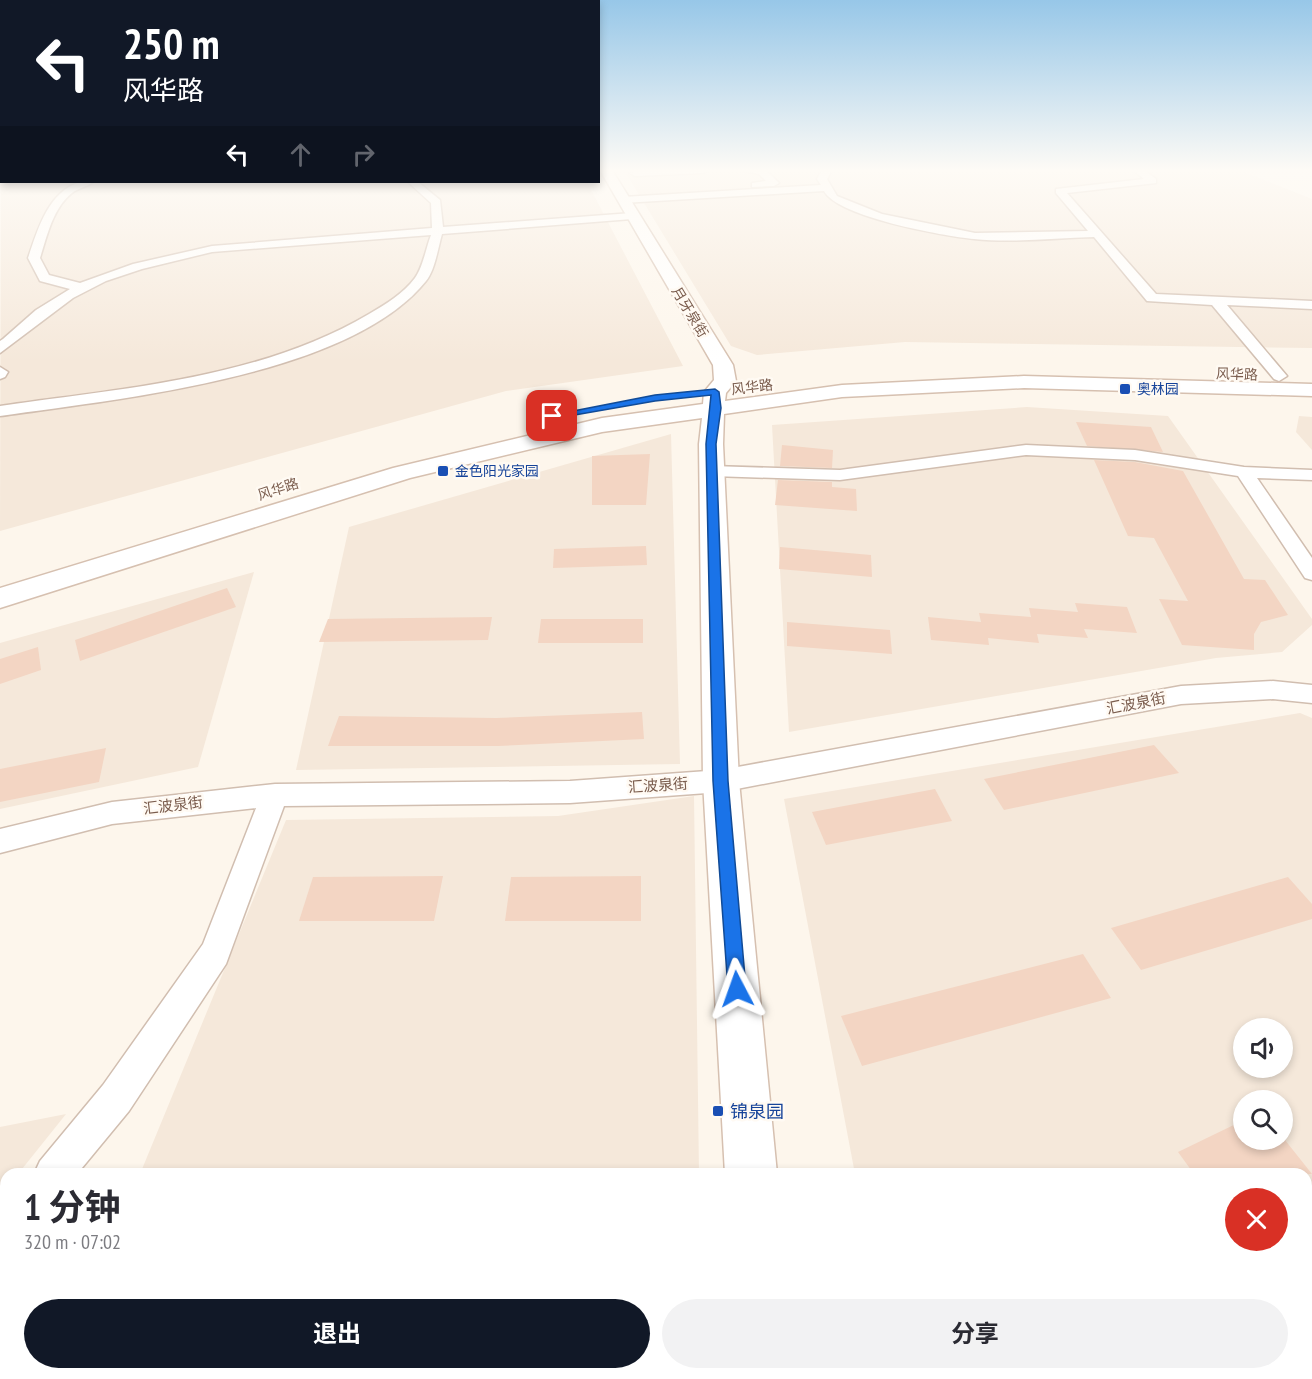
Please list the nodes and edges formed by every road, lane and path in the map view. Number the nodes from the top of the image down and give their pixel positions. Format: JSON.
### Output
{"nodes":[{"id":1,"x":43,"y":234,"type":"edge"},
{"id":2,"x":386,"y":234,"type":"edge"},
{"id":3,"x":437,"y":234,"type":"edge"},
{"id":4,"x":644,"y":234,"type":"edge"},
{"id":5,"x":967,"y":234,"type":"edge"},
{"id":6,"x":1074,"y":234,"type":"edge"},
{"id":7,"x":1095,"y":234,"type":"edge"},
{"id":8,"x":82,"y":288,"type":"junction"},
{"id":9,"x":1216,"y":301,"type":"junction"},
{"id":10,"x":1312,"y":304,"type":"edge"},
{"id":11,"x":0,"y":349,"type":"edge"},
{"id":12,"x":1279,"y":376,"type":"junction"},
{"id":13,"x":1312,"y":377,"type":"edge"},
{"id":14,"x":910,"y":380,"type":"junction"},
{"id":15,"x":1312,"y":390,"type":"edge"},
{"id":16,"x":716,"y":400,"type":"junction"},
{"id":17,"x":0,"y":411,"type":"edge"},
{"id":18,"x":712,"y":471,"type":"junction"},
{"id":19,"x":1244,"y":472,"type":"junction"},
{"id":20,"x":1312,"y":475,"type":"edge"},
{"id":21,"x":1312,"y":573,"type":"edge"},
{"id":22,"x":0,"y":577,"type":"edge"},
{"id":23,"x":0,"y":598,"type":"edge"},
{"id":24,"x":1312,"y":694,"type":"edge"},
{"id":25,"x":721,"y":781,"type":"junction"},
{"id":26,"x":274,"y":795,"type":"junction"},
{"id":27,"x":0,"y":841,"type":"edge"},
{"id":28,"x":58,"y":1168,"type":"edge"},
{"id":29,"x":751,"y":1168,"type":"edge"}],
"edges":[{"from":1,"to":8,"type":"street"},
{"from":2,"to":8,"type":"street"},
{"from":3,"to":17,"type":"street"},
{"from":4,"to":16,"type":"street","name":"月牙泉街"},
{"from":5,"to":6,"type":"street"},
{"from":7,"to":9,"type":"street"},
{"from":8,"to":11,"type":"street"},
{"from":9,"to":10,"type":"street"},
{"from":9,"to":12,"type":"street"},
{"from":12,"to":13,"type":"street","name":"风华路"},
{"from":12,"to":14,"type":"street","name":"风华路"},
{"from":14,"to":15,"type":"street"},
{"from":14,"to":16,"type":"street"},
{"from":16,"to":18,"type":"street","name":"月牙泉街"},
{"from":16,"to":22,"type":"street","name":"风华路"},
{"from":16,"to":23,"type":"street"},
{"from":18,"to":19,"type":"street"},
{"from":18,"to":25,"type":"street","name":"月牙泉街"},
{"from":19,"to":20,"type":"street"},
{"from":19,"to":21,"type":"street"},
{"from":24,"to":25,"type":"street","name":"汇波泉街"},
{"from":25,"to":26,"type":"street","name":"汇波泉街"},
{"from":25,"to":29,"type":"street","name":"月牙泉街"},
{"from":26,"to":27,"type":"street","name":"汇波泉街"},
{"from":26,"to":28,"type":"street"}]}
